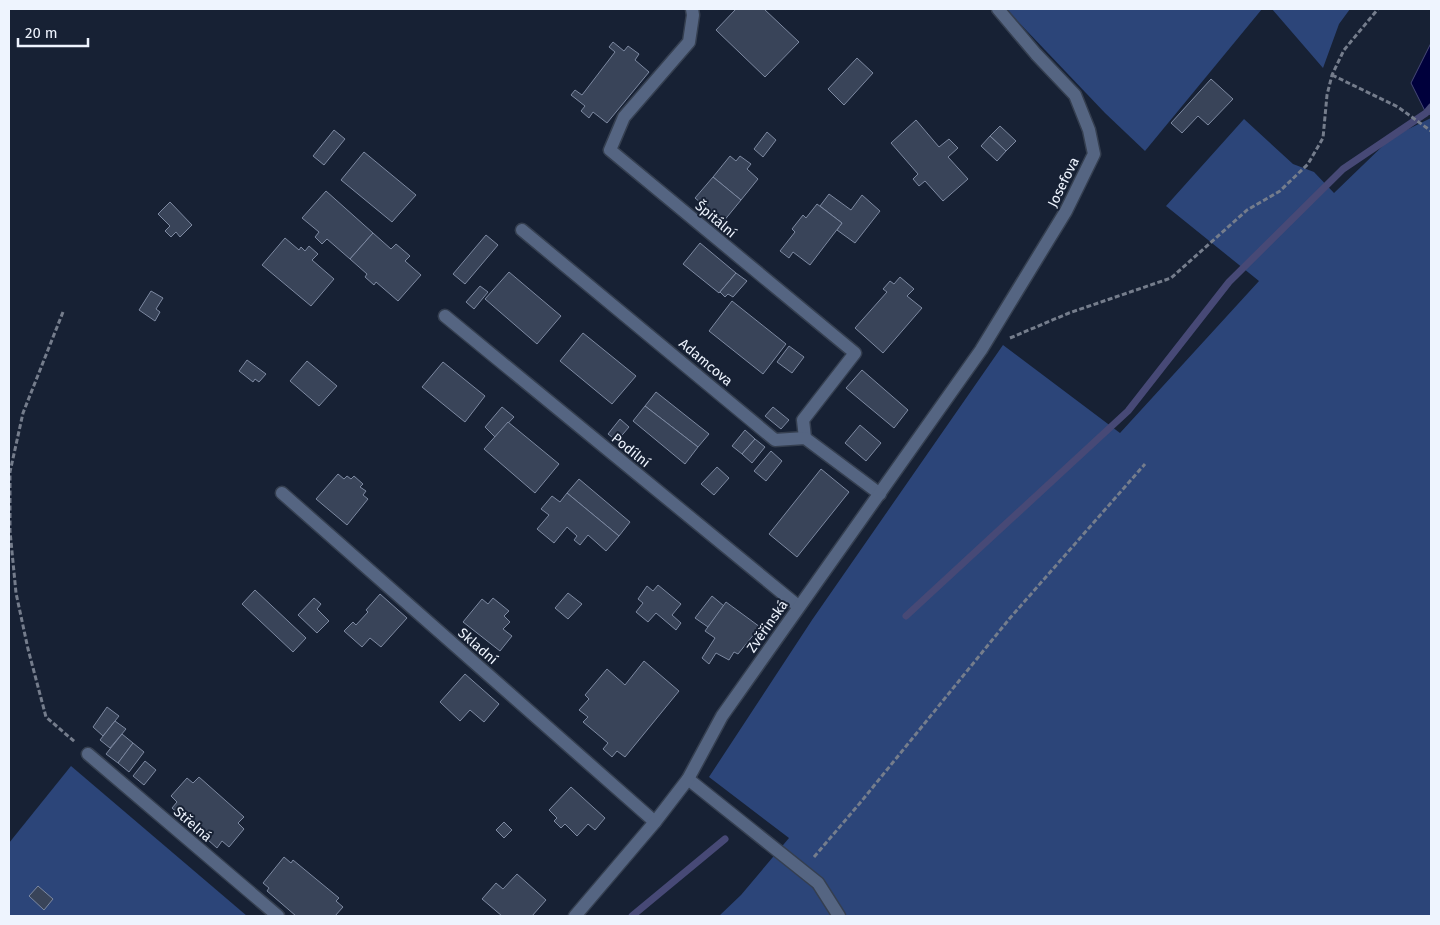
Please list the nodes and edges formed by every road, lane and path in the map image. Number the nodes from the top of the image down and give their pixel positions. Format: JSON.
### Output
{"nodes":[{"id":1,"x":692,"y":9,"type":"edge"},
{"id":2,"x":998,"y":9,"type":"edge"},
{"id":3,"x":1378,"y":9,"type":"edge"},
{"id":4,"x":1332,"y":75,"type":"junction"},
{"id":5,"x":1431,"y":131,"type":"edge"},
{"id":6,"x":522,"y":230,"type":"dead end"},
{"id":7,"x":63,"y":312,"type":"dead end"},
{"id":8,"x":445,"y":316,"type":"dead end"},
{"id":9,"x":981,"y":350,"type":"junction"},
{"id":10,"x":805,"y":438,"type":"junction"},
{"id":11,"x":1145,"y":464,"type":"dead end"},
{"id":12,"x":282,"y":493,"type":"dead end"},
{"id":13,"x":880,"y":494,"type":"junction"},
{"id":14,"x":798,"y":606,"type":"junction"},
{"id":15,"x":88,"y":754,"type":"joint"},
{"id":16,"x":688,"y":779,"type":"junction"},
{"id":17,"x":655,"y":822,"type":"junction"},
{"id":18,"x":802,"y":870,"type":"junction"},
{"id":19,"x":278,"y":916,"type":"edge"},
{"id":20,"x":575,"y":916,"type":"edge"},
{"id":21,"x":838,"y":916,"type":"edge"}],
"edges":[{"from":1,"to":10,"type":"street","name":"Špitální"},
{"from":2,"to":9,"type":"street","name":"Josefova"},
{"from":3,"to":4,"type":"path"},
{"from":4,"to":5,"type":"path"},
{"from":4,"to":9,"type":"path"},
{"from":6,"to":10,"type":"street","name":"Adamcova"},
{"from":7,"to":15,"type":"path"},
{"from":8,"to":14,"type":"street","name":"Podílní"},
{"from":9,"to":13,"type":"street","name":"Zvěřinská"},
{"from":10,"to":13,"type":"street"},
{"from":11,"to":18,"type":"path"},
{"from":12,"to":17,"type":"street","name":"Skladní"},
{"from":13,"to":14,"type":"street","name":"Zvěřinská"},
{"from":14,"to":16,"type":"street","name":"Zvěřinská"},
{"from":15,"to":19,"type":"street","name":"Střelná"},
{"from":16,"to":17,"type":"street","name":"Zvěřinská"},
{"from":16,"to":18,"type":"street"},
{"from":17,"to":20,"type":"street","name":"Zvěřinská"},
{"from":18,"to":21,"type":"street"}]}
